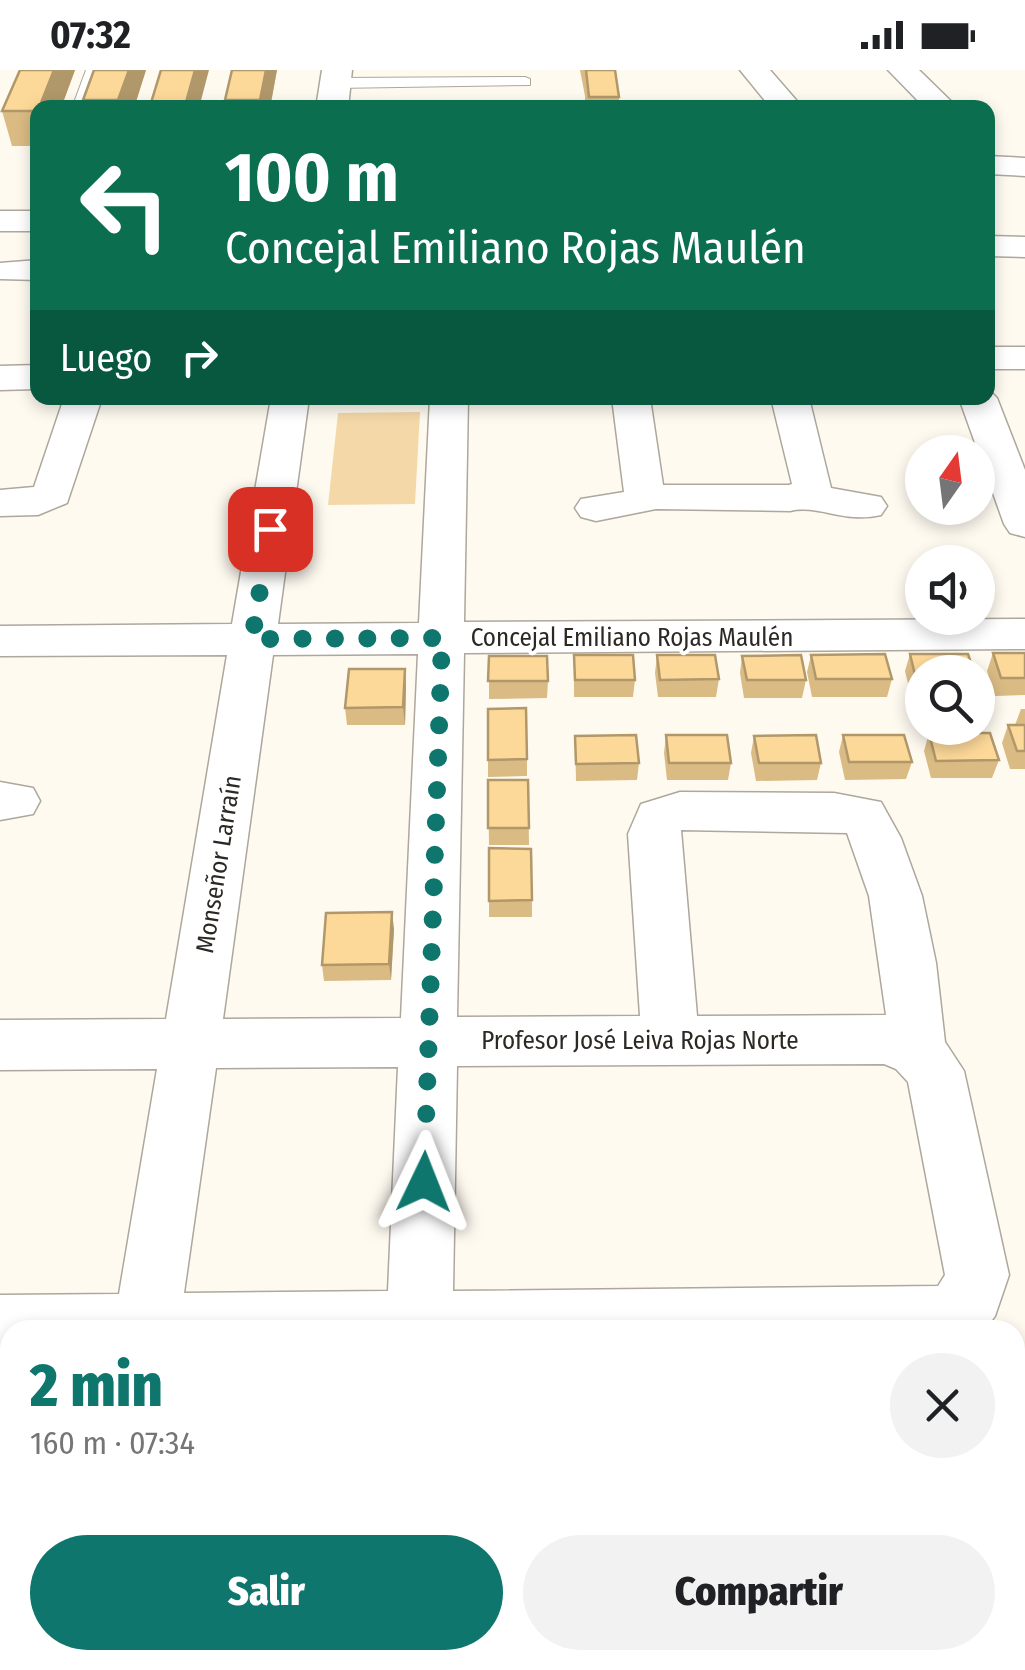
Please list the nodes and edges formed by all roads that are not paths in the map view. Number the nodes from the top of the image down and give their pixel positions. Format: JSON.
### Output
{"nodes":[{"id":1,"x":94,"y":70,"type":"edge"},
{"id":2,"x":754,"y":70,"type":"edge"},
{"id":3,"x":902,"y":70,"type":"edge"},
{"id":4,"x":525,"y":82,"type":"dead end"},
{"id":5,"x":335,"y":87,"type":"edge"},
{"id":6,"x":83,"y":100,"type":"edge"},
{"id":7,"x":781,"y":100,"type":"edge"},
{"id":8,"x":934,"y":100,"type":"edge"},
{"id":9,"x":0,"y":221,"type":"edge"},
{"id":10,"x":30,"y":221,"type":"edge"},
{"id":11,"x":995,"y":246,"type":"edge"},
{"id":12,"x":1025,"y":247,"type":"edge"},
{"id":13,"x":995,"y":358,"type":"edge"},
{"id":14,"x":1025,"y":358,"type":"edge"},
{"id":15,"x":30,"y":377,"type":"edge"},
{"id":16,"x":0,"y":378,"type":"edge"},
{"id":17,"x":81,"y":405,"type":"edge"},
{"id":18,"x":289,"y":405,"type":"edge"},
{"id":19,"x":449,"y":405,"type":"edge"},
{"id":20,"x":633,"y":405,"type":"edge"},
{"id":21,"x":792,"y":405,"type":"edge"},
{"id":22,"x":981,"y":405,"type":"edge"},
{"id":23,"x":808,"y":492,"type":"junction"},
{"id":24,"x":650,"y":494,"type":"junction"},
{"id":25,"x":0,"y":503,"type":"edge"},
{"id":26,"x":866,"y":506,"type":"dead end"},
{"id":27,"x":596,"y":508,"type":"dead end"},
{"id":28,"x":1025,"y":524,"type":"edge"},
{"id":29,"x":1025,"y":634,"type":"edge"},
{"id":30,"x":442,"y":638,"type":"junction"},
{"id":31,"x":252,"y":639,"type":"junction"},
{"id":32,"x":0,"y":640,"type":"edge"},
{"id":33,"x":670,"y":1039,"type":"junction"},
{"id":34,"x":428,"y":1042,"type":"junction"},
{"id":35,"x":190,"y":1044,"type":"junction"},
{"id":36,"x":0,"y":1045,"type":"edge"},
{"id":37,"x":916,"y":1051,"type":"junction"},
{"id":38,"x":978,"y":1317,"type":"edge"},
{"id":39,"x":147,"y":1320,"type":"edge"},
{"id":40,"x":419,"y":1320,"type":"edge"},
{"id":41,"x":861,"y":1320,"type":"edge"}],
"edges":[{"from":1,"to":6,"type":"lane"},
{"from":2,"to":7,"type":"street"},
{"from":3,"to":8,"type":"street"},
{"from":4,"to":5,"type":"lane"},
{"from":9,"to":10,"type":"street"},
{"from":11,"to":12,"type":"street"},
{"from":13,"to":14,"type":"street"},
{"from":15,"to":16,"type":"street"},
{"from":17,"to":25,"type":"street"},
{"from":18,"to":31,"type":"street","name":"Monseñor Larraín"},
{"from":19,"to":30,"type":"street"},
{"from":20,"to":24,"type":"street"},
{"from":21,"to":23,"type":"street"},
{"from":22,"to":28,"type":"street"},
{"from":23,"to":24,"type":"street"},
{"from":23,"to":26,"type":"street"},
{"from":24,"to":27,"type":"street"},
{"from":29,"to":30,"type":"street","name":"Concejal Emiliano Rojas Maulén"},
{"from":30,"to":31,"type":"street","name":"Concejal Emiliano Rojas Maulén"},
{"from":30,"to":34,"type":"street"},
{"from":31,"to":32,"type":"street","name":"Concejal Emiliano Rojas Maulén"},
{"from":31,"to":35,"type":"street","name":"Monseñor Larraín"},
{"from":33,"to":34,"type":"street","name":"Profesor José Leiva Rojas Norte"},
{"from":33,"to":37,"type":"street","name":"Profesor José Leiva Rojas Norte"},
{"from":33,"to":37,"type":"street"},
{"from":34,"to":35,"type":"street","name":"Profesor José Leiva Rojas Norte"},
{"from":34,"to":40,"type":"street"},
{"from":35,"to":36,"type":"street","name":"Profesor José Leiva Rojas Norte"},
{"from":35,"to":39,"type":"street","name":"Monseñor Larraín"},
{"from":37,"to":38,"type":"street"},
{"from":38,"to":41,"type":"street"}]}
